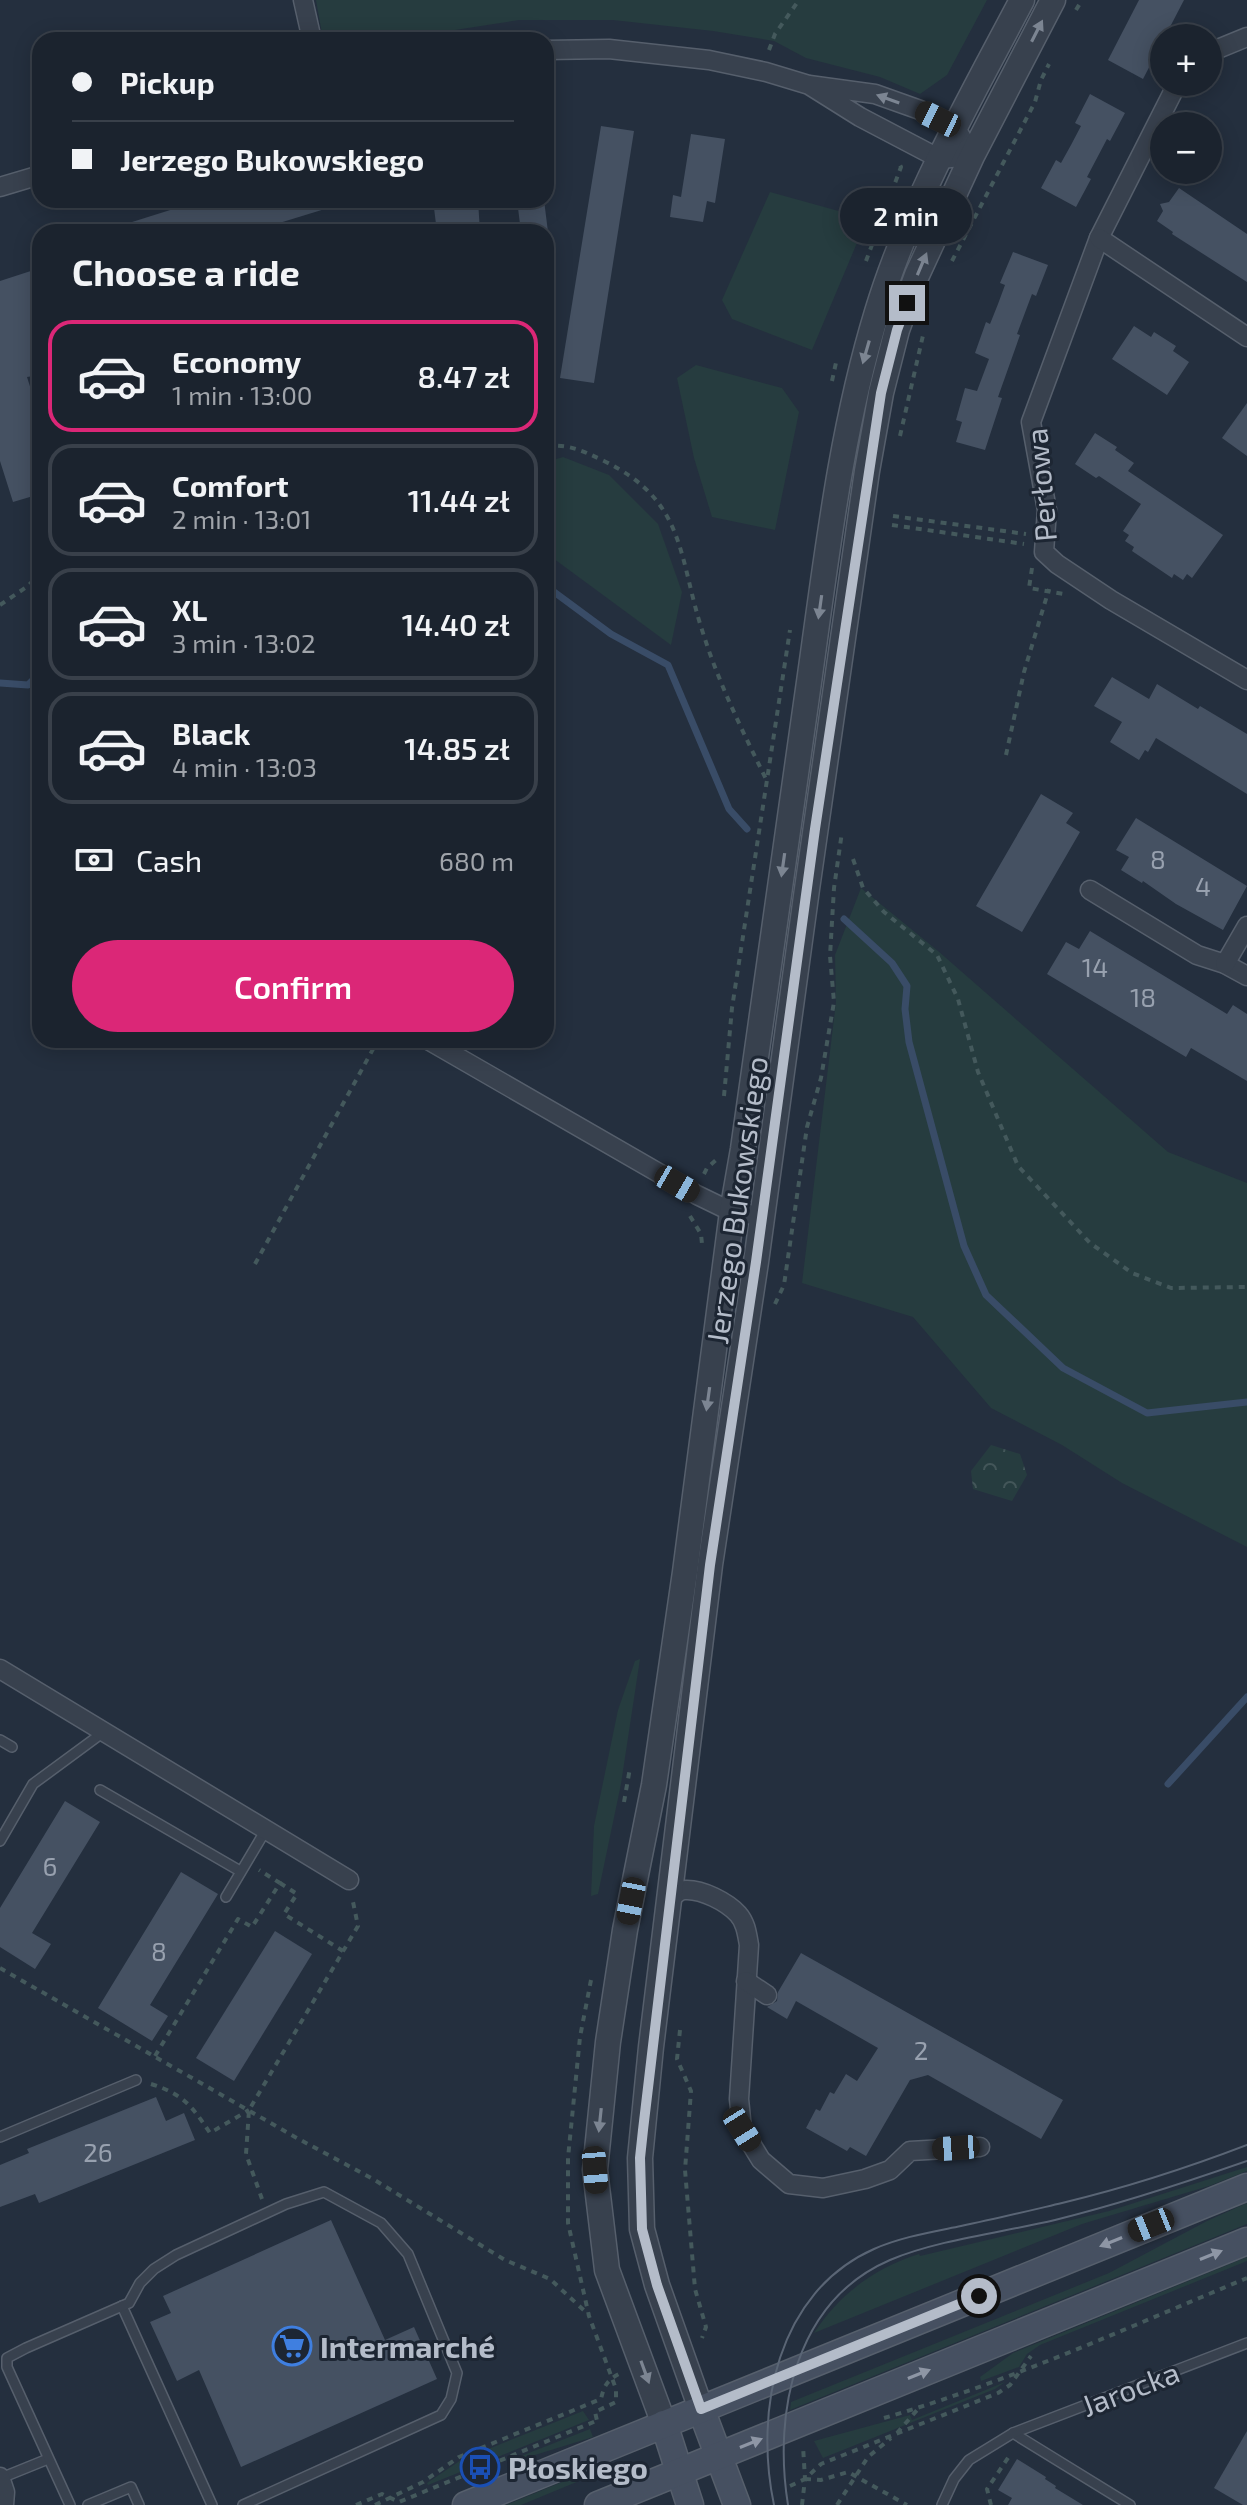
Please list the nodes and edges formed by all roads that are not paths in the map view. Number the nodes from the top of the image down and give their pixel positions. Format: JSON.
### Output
{"nodes":[{"id":1,"x":303,"y":0,"type":"edge"},
{"id":2,"x":1022,"y":0,"type":"edge"},
{"id":3,"x":1053,"y":0,"type":"edge"},
{"id":4,"x":310,"y":32,"type":"edge"},
{"id":5,"x":1247,"y":37,"type":"edge"},
{"id":6,"x":1222,"y":47,"type":"edge"},
{"id":7,"x":554,"y":50,"type":"edge"},
{"id":8,"x":809,"y":85,"type":"junction"},
{"id":9,"x":1171,"y":96,"type":"edge"},
{"id":10,"x":956,"y":128,"type":"junction"},
{"id":11,"x":972,"y":156,"type":"junction"},
{"id":12,"x":940,"y":159,"type":"junction"},
{"id":13,"x":32,"y":177,"type":"edge"},
{"id":14,"x":0,"y":187,"type":"edge"},
{"id":15,"x":1099,"y":238,"type":"junction"},
{"id":16,"x":1247,"y":337,"type":"edge"},
{"id":17,"x":1247,"y":680,"type":"edge"},
{"id":18,"x":1090,"y":890,"type":"dead end"},
{"id":19,"x":1247,"y":926,"type":"edge"},
{"id":20,"x":1225,"y":964,"type":"junction"},
{"id":21,"x":1247,"y":976,"type":"edge"},
{"id":22,"x":442,"y":1048,"type":"edge"},
{"id":23,"x":732,"y":1212,"type":"junction"},
{"id":24,"x":762,"y":1216,"type":"junction"},
{"id":25,"x":0,"y":1669,"type":"edge"},
{"id":26,"x":105,"y":1731,"type":"junction"},
{"id":27,"x":0,"y":1740,"type":"edge"},
{"id":28,"x":12,"y":1747,"type":"dead end"},
{"id":29,"x":100,"y":1790,"type":"dead end"},
{"id":30,"x":267,"y":1828,"type":"junction"},
{"id":31,"x":0,"y":1841,"type":"edge"},
{"id":32,"x":240,"y":1871,"type":"junction"},
{"id":33,"x":349,"y":1880,"type":"road end"},
{"id":34,"x":226,"y":1897,"type":"dead end"},
{"id":35,"x":669,"y":1900,"type":"junction"},
{"id":36,"x":746,"y":1981,"type":"junction"},
{"id":37,"x":767,"y":1995,"type":"dead end"},
{"id":38,"x":136,"y":2080,"type":"road end"},
{"id":39,"x":0,"y":2137,"type":"edge"},
{"id":40,"x":980,"y":2147,"type":"dead end"},
{"id":41,"x":1247,"y":2187,"type":"edge"},
{"id":42,"x":1247,"y":2241,"type":"edge"},
{"id":43,"x":122,"y":2306,"type":"junction"},
{"id":44,"x":1247,"y":2343,"type":"edge"},
{"id":45,"x":701,"y":2409,"type":"junction"},
{"id":46,"x":664,"y":2424,"type":"junction"},
{"id":47,"x":1017,"y":2436,"type":"junction"},
{"id":48,"x":719,"y":2455,"type":"junction"},
{"id":49,"x":48,"y":2459,"type":"junction"},
{"id":50,"x":679,"y":2472,"type":"junction"},
{"id":51,"x":1,"y":2478,"type":"edge"},
{"id":52,"x":4,"y":2505,"type":"edge"},
{"id":53,"x":70,"y":2505,"type":"edge"},
{"id":54,"x":88,"y":2505,"type":"edge"},
{"id":55,"x":139,"y":2505,"type":"edge"},
{"id":56,"x":212,"y":2505,"type":"edge"},
{"id":57,"x":243,"y":2505,"type":"edge"},
{"id":58,"x":466,"y":2505,"type":"edge"},
{"id":59,"x":598,"y":2505,"type":"edge"},
{"id":60,"x":690,"y":2505,"type":"edge"},
{"id":61,"x":737,"y":2505,"type":"edge"},
{"id":62,"x":942,"y":2505,"type":"edge"},
{"id":63,"x":1130,"y":2505,"type":"edge"}],
"edges":[{"from":1,"to":4,"type":"street"},
{"from":2,"to":10,"type":"street","name":"Jerzego Bukowskiego"},
{"from":11,"to":3,"type":"street","name":"Jerzego Bukowskiego","one_way":true},
{"from":5,"to":6,"type":"street"},
{"from":7,"to":8,"type":"street"},
{"from":10,"to":8,"type":"street","one_way":true},
{"from":8,"to":12,"type":"street"},
{"from":9,"to":15,"type":"street","name":"Perłowa"},
{"from":10,"to":11,"type":"street"},
{"from":10,"to":12,"type":"street","name":"Jerzego Bukowskiego"},
{"from":11,"to":12,"type":"street"},
{"from":24,"to":11,"type":"street","name":"Jerzego Bukowskiego","one_way":true},
{"from":12,"to":23,"type":"street","name":"Jerzego Bukowskiego","one_way":true},
{"from":13,"to":14,"type":"street"},
{"from":15,"to":16,"type":"street"},
{"from":15,"to":17,"type":"street","name":"Perłowa"},
{"from":18,"to":20,"type":"street"},
{"from":19,"to":20,"type":"street"},
{"from":20,"to":21,"type":"street"},
{"from":22,"to":23,"type":"street"},
{"from":23,"to":24,"type":"street"},
{"from":23,"to":46,"type":"street","name":"Jerzego Bukowskiego","one_way":true},
{"from":24,"to":35,"type":"street","name":"Jerzego Bukowskiego"},
{"from":25,"to":26,"type":"street"},
{"from":26,"to":30,"type":"street"},
{"from":26,"to":31,"type":"lane"},
{"from":27,"to":28,"type":"lane"},
{"from":29,"to":32,"type":"lane"},
{"from":30,"to":32,"type":"lane"},
{"from":30,"to":33,"type":"street"},
{"from":32,"to":34,"type":"lane"},
{"from":35,"to":36,"type":"street"},
{"from":35,"to":45,"type":"street","name":"Jerzego Bukowskiego"},
{"from":36,"to":37,"type":"street"},
{"from":36,"to":40,"type":"street"},
{"from":38,"to":39,"type":"lane"},
{"from":41,"to":45,"type":"main road","one_way":true},
{"from":48,"to":42,"type":"main road","one_way":true},
{"from":43,"to":49,"type":"lane"},
{"from":43,"to":56,"type":"lane"},
{"from":43,"to":57,"type":"lane"},
{"from":44,"to":47,"type":"lane","name":"Jarocka"},
{"from":45,"to":46,"type":"main road"},
{"from":45,"to":48,"type":"main road"},
{"from":46,"to":50,"type":"main road"},
{"from":46,"to":58,"type":"main road"},
{"from":47,"to":62,"type":"lane","name":"Jarocka"},
{"from":47,"to":63,"type":"lane"},
{"from":48,"to":50,"type":"main road"},
{"from":48,"to":61,"type":"main road"},
{"from":49,"to":51,"type":"lane"},
{"from":49,"to":53,"type":"lane"},
{"from":50,"to":59,"type":"main road"},
{"from":50,"to":60,"type":"main road"},
{"from":51,"to":52,"type":"street"},
{"from":54,"to":55,"type":"lane"}]}
